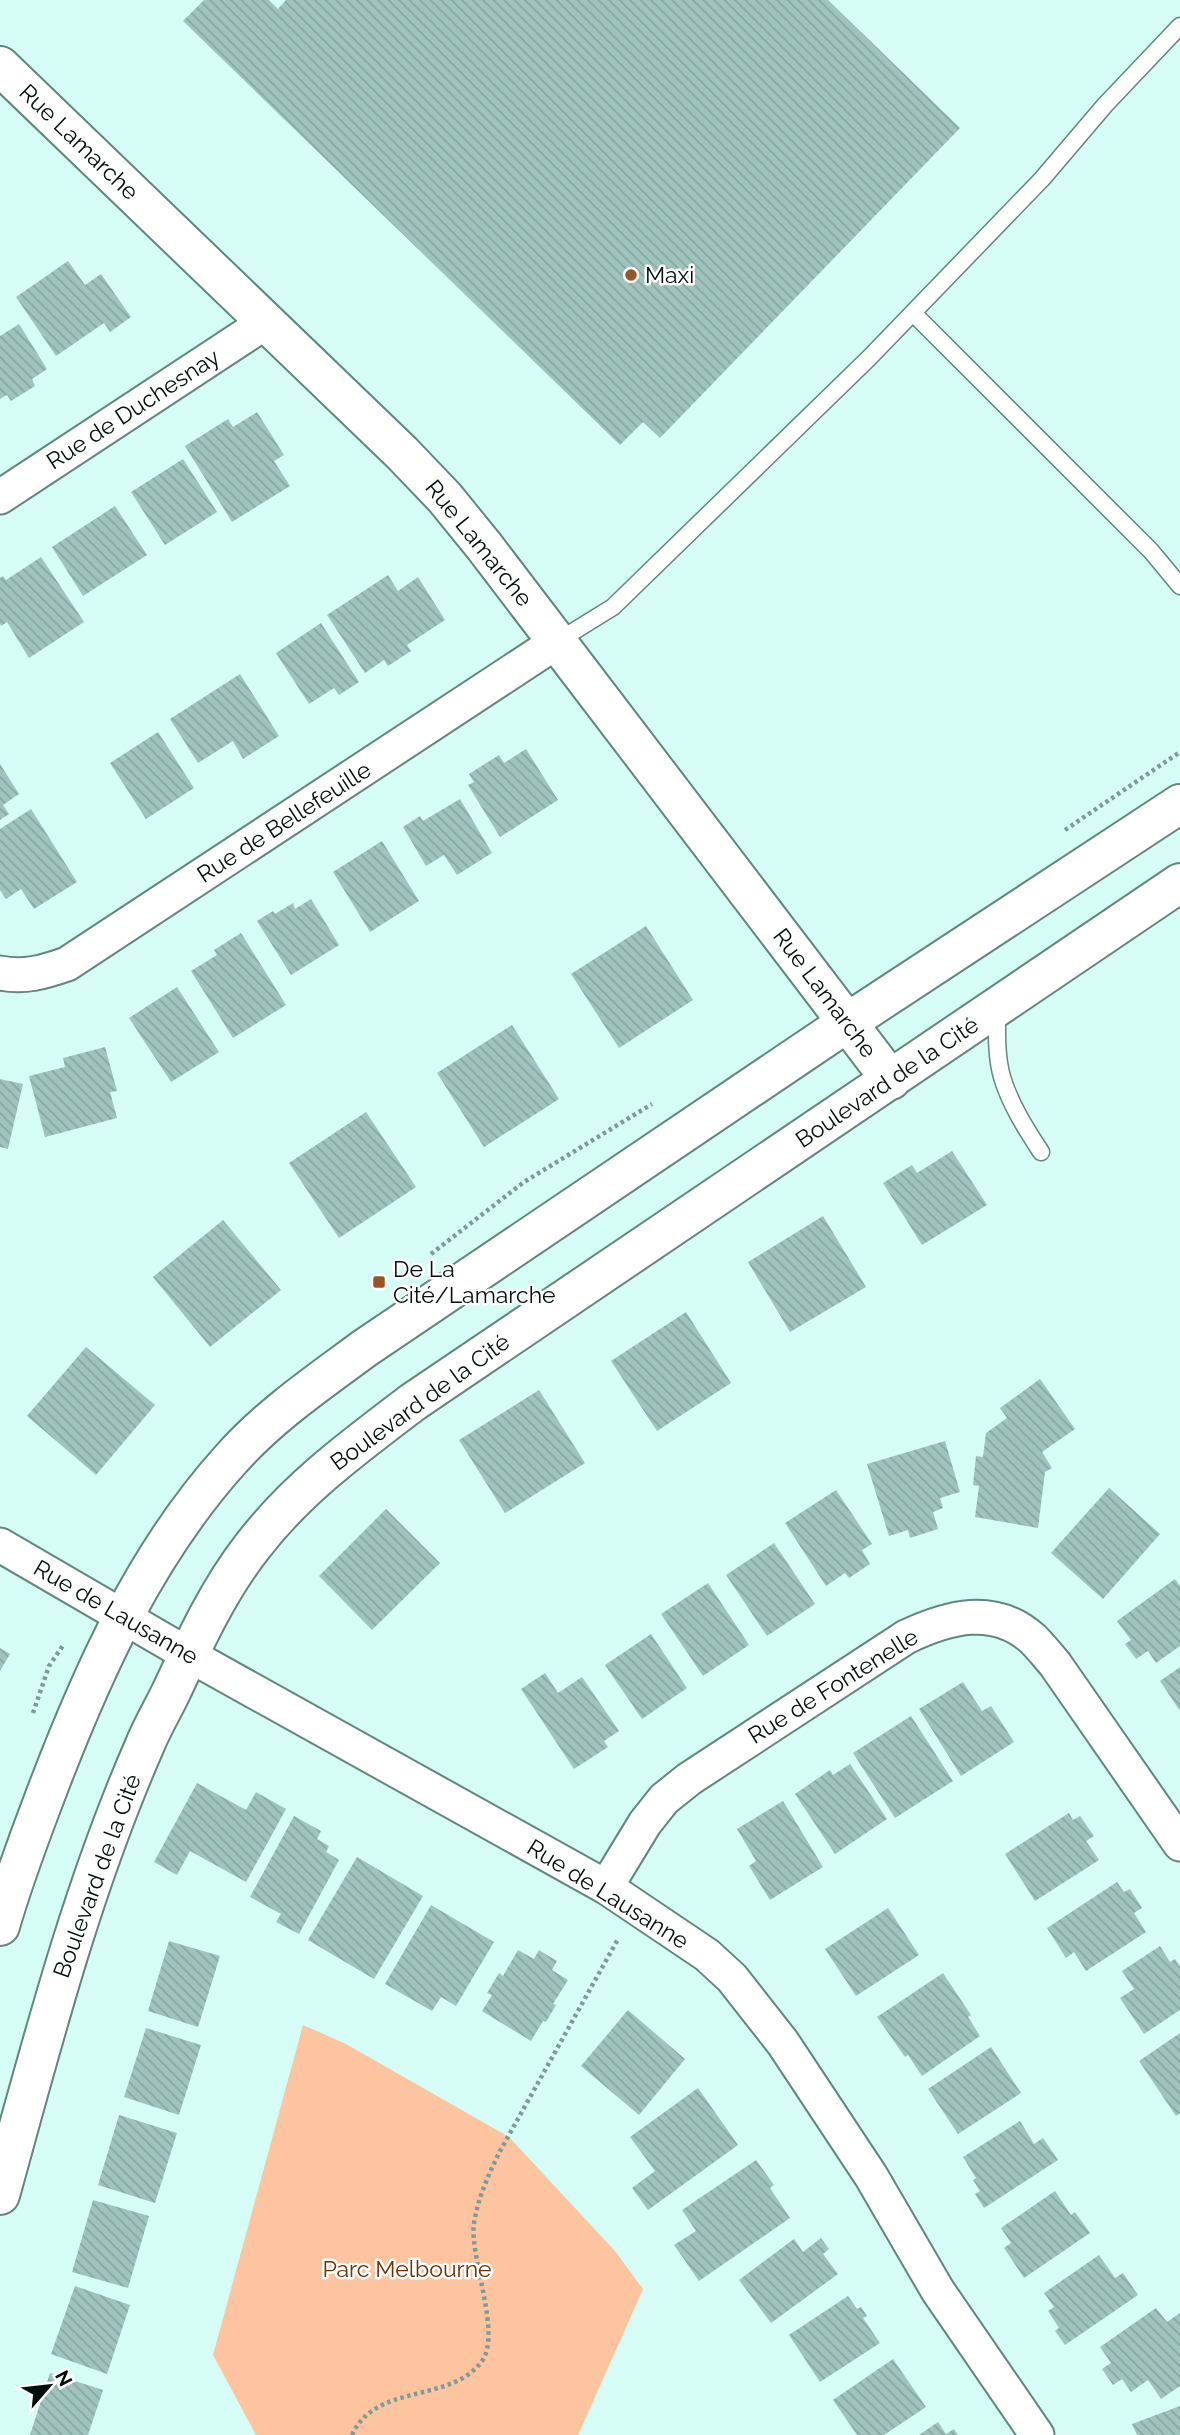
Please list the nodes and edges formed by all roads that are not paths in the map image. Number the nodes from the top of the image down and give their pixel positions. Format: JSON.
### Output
{"nodes":[{"id":1,"x":1180,"y":26,"type":"edge"},
{"id":2,"x":0,"y":66,"type":"edge"},
{"id":3,"x":914,"y":314,"type":"junction"},
{"id":4,"x":266,"y":322,"type":"junction"},
{"id":5,"x":0,"y":497,"type":"edge"},
{"id":6,"x":1180,"y":586,"type":"edge"},
{"id":7,"x":558,"y":641,"type":"junction"},
{"id":8,"x":1180,"y":804,"type":"edge"},
{"id":9,"x":1180,"y":883,"type":"edge"},
{"id":10,"x":0,"y":973,"type":"edge"},
{"id":11,"x":997,"y":1008,"type":"junction"},
{"id":12,"x":848,"y":1022,"type":"junction"},
{"id":13,"x":891,"y":1080,"type":"junction"},
{"id":14,"x":1041,"y":1152,"type":"dead end"},
{"id":15,"x":0,"y":1545,"type":"edge"},
{"id":16,"x":122,"y":1616,"type":"junction"},
{"id":17,"x":189,"y":1655,"type":"junction"},
{"id":18,"x":1180,"y":1844,"type":"edge"},
{"id":19,"x":606,"y":1887,"type":"junction"},
{"id":20,"x":0,"y":1926,"type":"edge"},
{"id":21,"x":0,"y":2195,"type":"edge"},
{"id":22,"x":1037,"y":2435,"type":"edge"}],
"edges":[{"from":1,"to":3,"type":"lane"},
{"from":2,"to":4,"type":"street","name":"Rue Lamarche"},
{"from":3,"to":6,"type":"lane"},
{"from":3,"to":7,"type":"lane"},
{"from":4,"to":5,"type":"street","name":"Rue de Duchesnay"},
{"from":4,"to":7,"type":"street","name":"Rue Lamarche"},
{"from":7,"to":10,"type":"street","name":"Rue de Bellefeuille"},
{"from":7,"to":12,"type":"street","name":"Rue Lamarche"},
{"from":8,"to":12,"type":"street"},
{"from":9,"to":11,"type":"street","name":"Boulevard de la Cité"},
{"from":11,"to":13,"type":"street","name":"Boulevard de la Cité"},
{"from":11,"to":14,"type":"lane"},
{"from":12,"to":13,"type":"street","name":"Rue Lamarche"},
{"from":12,"to":16,"type":"street"},
{"from":13,"to":17,"type":"street","name":"Boulevard de la Cité"},
{"from":15,"to":16,"type":"street","name":"Rue de Lausanne"},
{"from":16,"to":17,"type":"street","name":"Rue de Lausanne"},
{"from":16,"to":20,"type":"street"},
{"from":17,"to":19,"type":"street","name":"Rue de Lausanne"},
{"from":17,"to":21,"type":"street","name":"Boulevard de la Cité"},
{"from":18,"to":19,"type":"street","name":"Rue de Fontenelle"},
{"from":19,"to":22,"type":"street","name":"Rue de Lausanne"}]}
